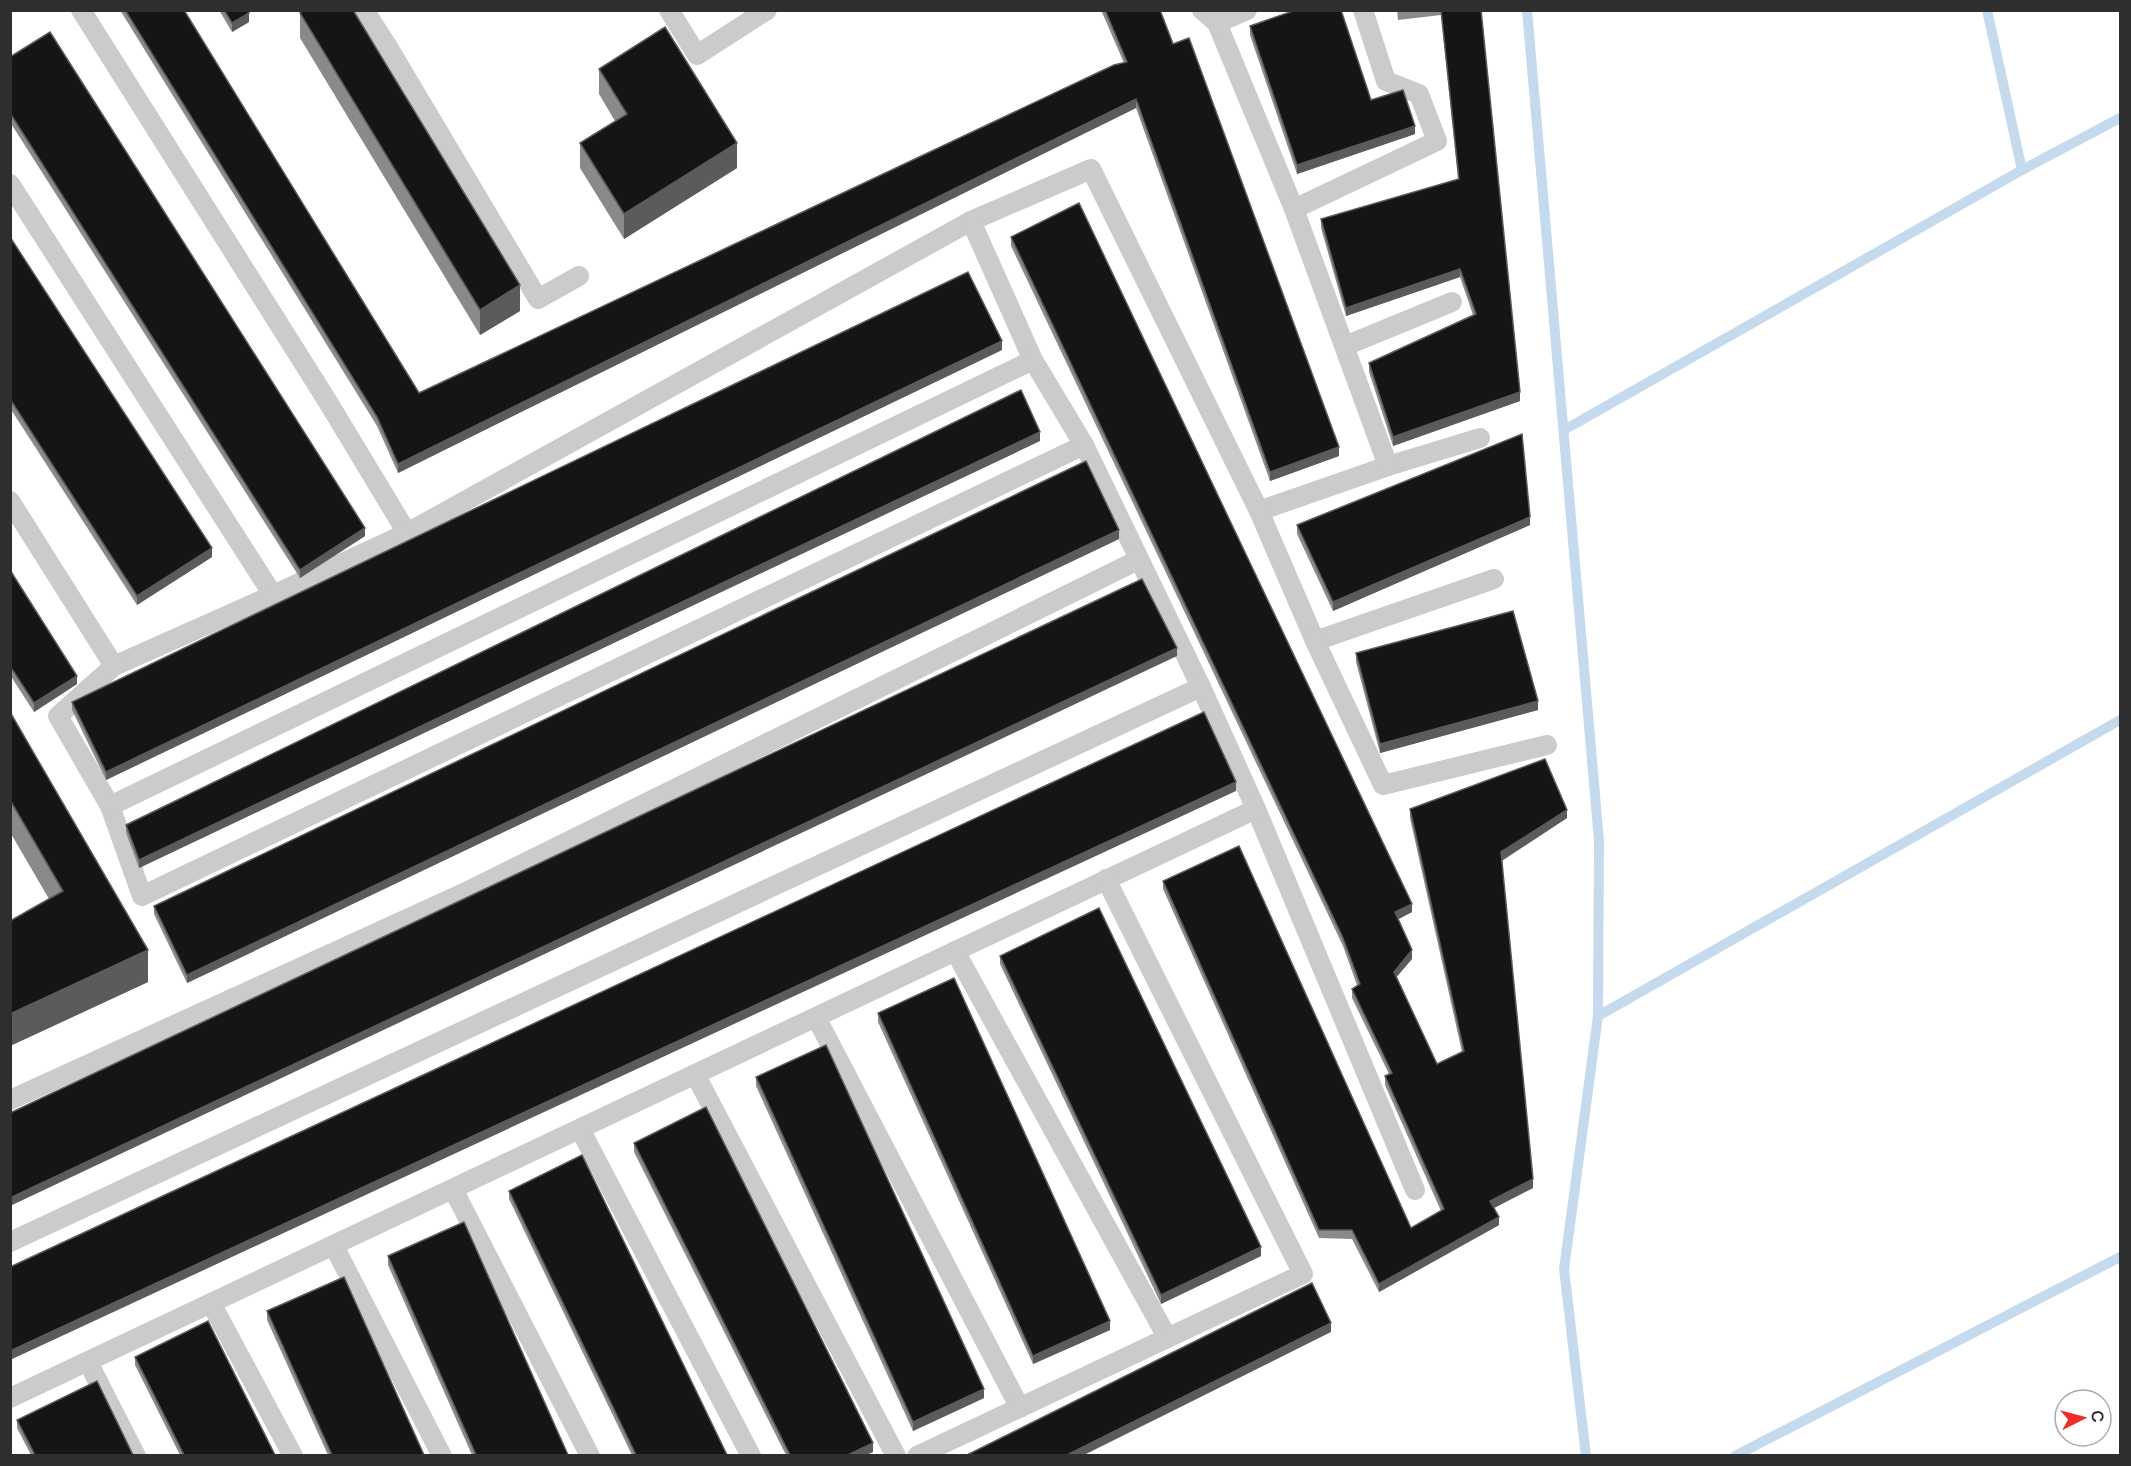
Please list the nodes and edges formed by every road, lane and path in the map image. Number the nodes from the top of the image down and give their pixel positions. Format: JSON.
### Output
{"nodes":[{"id":1,"x":81,"y":10,"type":"edge"},
{"id":2,"x":364,"y":10,"type":"edge"},
{"id":3,"x":669,"y":10,"type":"edge"},
{"id":4,"x":767,"y":10,"type":"edge"},
{"id":5,"x":1202,"y":10,"type":"edge"},
{"id":6,"x":1247,"y":10,"type":"edge"},
{"id":7,"x":1363,"y":10,"type":"edge"},
{"id":8,"x":1217,"y":23,"type":"junction"},
{"id":9,"x":10,"y":184,"type":"edge"},
{"id":10,"x":1294,"y":209,"type":"junction"},
{"id":11,"x":971,"y":221,"type":"junction"},
{"id":12,"x":579,"y":276,"type":"dead end"},
{"id":13,"x":1452,"y":302,"type":"dead end"},
{"id":14,"x":1345,"y":346,"type":"junction"},
{"id":15,"x":1033,"y":360,"type":"junction"},
{"id":16,"x":1480,"y":438,"type":"dead end"},
{"id":17,"x":1084,"y":445,"type":"junction"},
{"id":18,"x":1388,"y":466,"type":"junction"},
{"id":19,"x":10,"y":501,"type":"edge"},
{"id":20,"x":1259,"y":511,"type":"junction"},
{"id":21,"x":407,"y":533,"type":"junction"},
{"id":22,"x":1138,"y":560,"type":"junction"},
{"id":23,"x":1494,"y":579,"type":"dead end"},
{"id":24,"x":273,"y":595,"type":"junction"},
{"id":25,"x":1315,"y":641,"type":"junction"},
{"id":26,"x":114,"y":666,"type":"junction"},
{"id":27,"x":1201,"y":687,"type":"junction"},
{"id":28,"x":1547,"y":745,"type":"dead end"},
{"id":29,"x":110,"y":806,"type":"junction"},
{"id":30,"x":1256,"y":809,"type":"junction"},
{"id":31,"x":1106,"y":879,"type":"junction"},
{"id":32,"x":955,"y":951,"type":"junction"},
{"id":33,"x":816,"y":1017,"type":"junction"},
{"id":34,"x":695,"y":1074,"type":"junction"},
{"id":35,"x":10,"y":1100,"type":"edge"},
{"id":36,"x":580,"y":1129,"type":"junction"},
{"id":37,"x":453,"y":1189,"type":"junction"},
{"id":38,"x":1415,"y":1190,"type":"dead end"},
{"id":39,"x":10,"y":1242,"type":"edge"},
{"id":40,"x":333,"y":1246,"type":"junction"},
{"id":41,"x":212,"y":1303,"type":"junction"},
{"id":42,"x":1167,"y":1337,"type":"junction"},
{"id":43,"x":88,"y":1362,"type":"junction"},
{"id":44,"x":10,"y":1398,"type":"edge"},
{"id":45,"x":1020,"y":1408,"type":"junction"},
{"id":46,"x":136,"y":1455,"type":"edge"},
{"id":47,"x":292,"y":1455,"type":"edge"},
{"id":48,"x":442,"y":1455,"type":"edge"},
{"id":49,"x":590,"y":1455,"type":"edge"},
{"id":50,"x":751,"y":1455,"type":"edge"},
{"id":51,"x":896,"y":1455,"type":"edge"},
{"id":52,"x":917,"y":1455,"type":"edge"}],
"edges":[{"from":1,"to":21,"type":"lane"},
{"from":2,"to":12,"type":"lane"},
{"from":3,"to":4,"type":"lane"},
{"from":5,"to":8,"type":"lane"},
{"from":6,"to":8,"type":"lane"},
{"from":7,"to":10,"type":"lane"},
{"from":8,"to":10,"type":"lane"},
{"from":9,"to":24,"type":"lane"},
{"from":10,"to":14,"type":"lane"},
{"from":11,"to":15,"type":"lane"},
{"from":11,"to":20,"type":"lane"},
{"from":11,"to":21,"type":"lane"},
{"from":13,"to":14,"type":"lane"},
{"from":14,"to":18,"type":"lane"},
{"from":15,"to":17,"type":"lane"},
{"from":15,"to":29,"type":"lane"},
{"from":16,"to":18,"type":"lane"},
{"from":17,"to":22,"type":"lane"},
{"from":17,"to":29,"type":"lane"},
{"from":18,"to":20,"type":"lane"},
{"from":19,"to":26,"type":"lane"},
{"from":20,"to":25,"type":"lane"},
{"from":21,"to":24,"type":"lane"},
{"from":22,"to":27,"type":"lane"},
{"from":22,"to":35,"type":"lane"},
{"from":23,"to":25,"type":"lane"},
{"from":24,"to":26,"type":"lane"},
{"from":25,"to":28,"type":"lane"},
{"from":26,"to":29,"type":"lane"},
{"from":27,"to":30,"type":"lane"},
{"from":27,"to":39,"type":"lane"},
{"from":30,"to":31,"type":"lane"},
{"from":30,"to":38,"type":"lane"},
{"from":31,"to":32,"type":"lane"},
{"from":31,"to":42,"type":"lane"},
{"from":32,"to":33,"type":"lane"},
{"from":32,"to":42,"type":"lane"},
{"from":33,"to":34,"type":"lane"},
{"from":33,"to":45,"type":"lane"},
{"from":34,"to":36,"type":"lane"},
{"from":34,"to":51,"type":"lane"},
{"from":36,"to":37,"type":"lane"},
{"from":36,"to":50,"type":"lane"},
{"from":37,"to":40,"type":"lane"},
{"from":37,"to":49,"type":"lane"},
{"from":40,"to":41,"type":"lane"},
{"from":40,"to":48,"type":"lane"},
{"from":41,"to":43,"type":"lane"},
{"from":41,"to":47,"type":"lane"},
{"from":42,"to":45,"type":"lane"},
{"from":43,"to":44,"type":"lane"},
{"from":43,"to":46,"type":"lane"},
{"from":45,"to":52,"type":"lane"}]}
